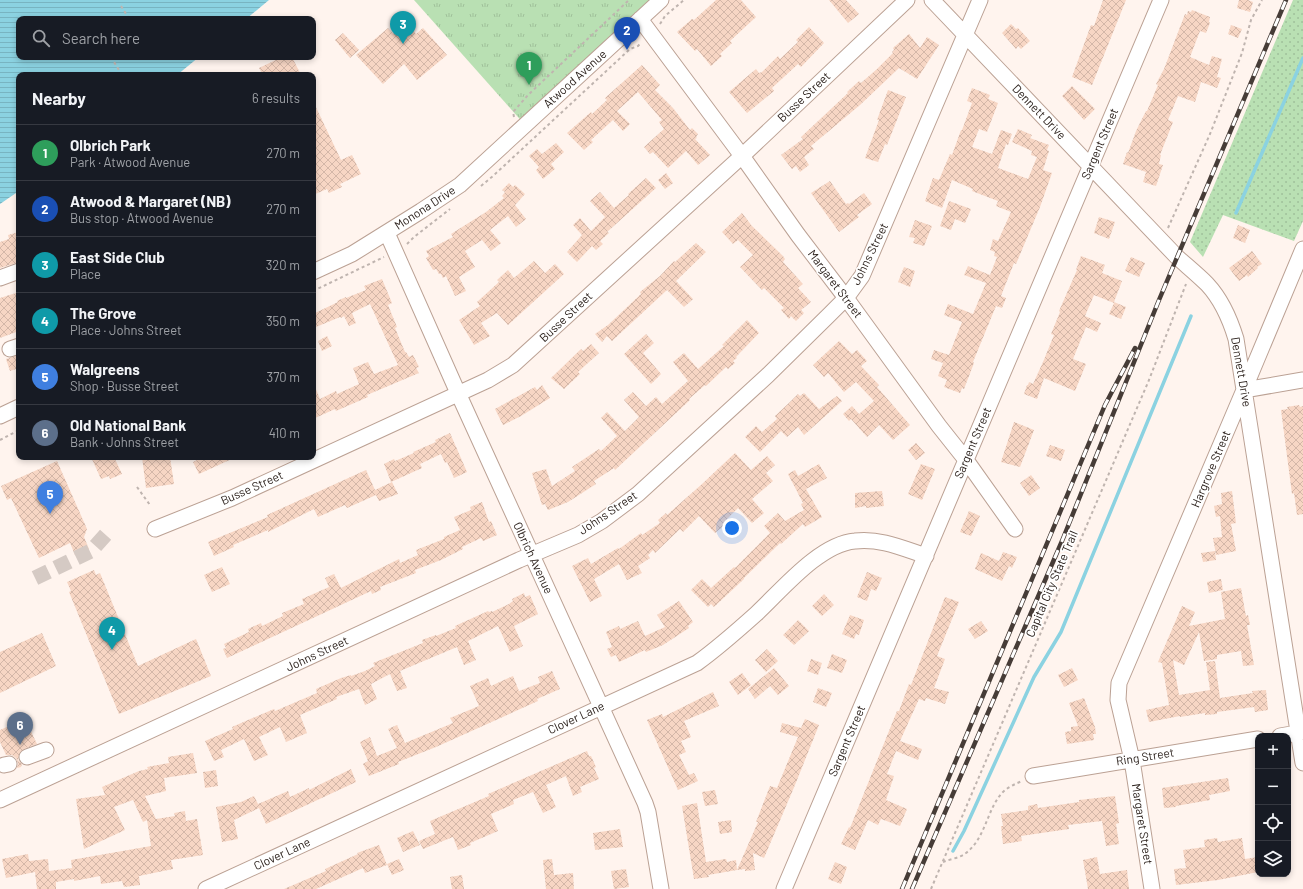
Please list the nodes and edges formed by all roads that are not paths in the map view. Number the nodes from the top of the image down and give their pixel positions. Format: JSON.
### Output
{"nodes":[{"id":1,"x":661,"y":0,"type":"edge"},
{"id":2,"x":907,"y":0,"type":"edge"},
{"id":3,"x":932,"y":0,"type":"edge"},
{"id":4,"x":980,"y":0,"type":"edge"},
{"id":5,"x":1161,"y":0,"type":"edge"},
{"id":6,"x":640,"y":20,"type":"junction"},
{"id":7,"x":965,"y":35,"type":"junction"},
{"id":8,"x":525,"y":126,"type":"joint"},
{"id":9,"x":742,"y":156,"type":"junction"},
{"id":10,"x":1091,"y":165,"type":"junction"},
{"id":11,"x":387,"y":233,"type":"junction"},
{"id":12,"x":1303,"y":249,"type":"edge"},
{"id":13,"x":316,"y":271,"type":"edge"},
{"id":14,"x":16,"y":272,"type":"edge"},
{"id":15,"x":0,"y":278,"type":"edge"},
{"id":16,"x":846,"y":298,"type":"junction"},
{"id":17,"x":1303,"y":380,"type":"edge"},
{"id":18,"x":1244,"y":390,"type":"junction"},
{"id":19,"x":458,"y":393,"type":"junction"},
{"id":20,"x":16,"y":408,"type":"edge"},
{"id":21,"x":0,"y":416,"type":"edge"},
{"id":22,"x":316,"y":459,"type":"edge"},
{"id":23,"x":314,"y":460,"type":"edge"},
{"id":24,"x":966,"y":460,"type":"junction"},
{"id":25,"x":156,"y":529,"type":"dead end"},
{"id":26,"x":1016,"y":529,"type":"dead end"},
{"id":27,"x":531,"y":554,"type":"junction"},
{"id":28,"x":926,"y":556,"type":"junction"},
{"id":29,"x":1118,"y":688,"type":"joint"},
{"id":30,"x":601,"y":707,"type":"junction"},
{"id":31,"x":1301,"y":733,"type":"edge"},
{"id":32,"x":1291,"y":734,"type":"edge"},
{"id":33,"x":1255,"y":740,"type":"edge"},
{"id":34,"x":46,"y":750,"type":"dead end"},
{"id":35,"x":27,"y":757,"type":"dead end"},
{"id":36,"x":1132,"y":760,"type":"junction"},
{"id":37,"x":1303,"y":762,"type":"edge"},
{"id":38,"x":1033,"y":776,"type":"road end"},
{"id":39,"x":0,"y":800,"type":"edge"},
{"id":40,"x":785,"y":887,"type":"edge"},
{"id":41,"x":206,"y":889,"type":"edge"},
{"id":42,"x":661,"y":889,"type":"edge"},
{"id":43,"x":1152,"y":889,"type":"edge"}],
"edges":[{"from":1,"to":6,"type":"street","name":"Atwood Avenue"},
{"from":2,"to":9,"type":"street","name":"Busse Street"},
{"from":3,"to":7,"type":"street","name":"Dennett Drive"},
{"from":4,"to":7,"type":"street","name":"Johns Street"},
{"from":5,"to":10,"type":"street","name":"Sargent Street"},
{"from":6,"to":8,"type":"street","name":"Atwood Avenue"},
{"from":6,"to":9,"type":"street","name":"Margaret Street"},
{"from":7,"to":10,"type":"street","name":"Dennett Drive"},
{"from":7,"to":16,"type":"street","name":"Johns Street"},
{"from":8,"to":11,"type":"street","name":"Monona Drive"},
{"from":9,"to":16,"type":"street","name":"Margaret Street"},
{"from":9,"to":19,"type":"street","name":"Busse Street"},
{"from":10,"to":18,"type":"street","name":"Dennett Drive"},
{"from":10,"to":24,"type":"street","name":"Sargent Street"},
{"from":11,"to":13,"type":"street","name":"Monona Drive"},
{"from":11,"to":19,"type":"street","name":"Olbrich Avenue"},
{"from":12,"to":18,"type":"street","name":"Hargrove Street"},
{"from":14,"to":15,"type":"street"},
{"from":16,"to":24,"type":"street","name":"Margaret Street"},
{"from":16,"to":27,"type":"street","name":"Johns Street"},
{"from":17,"to":18,"type":"street"},
{"from":18,"to":29,"type":"street","name":"Hargrove Street"},
{"from":18,"to":31,"type":"street","name":"Dennett Drive"},
{"from":19,"to":22,"type":"street","name":"Busse Street"},
{"from":19,"to":27,"type":"street","name":"Olbrich Avenue"},
{"from":20,"to":21,"type":"street"},
{"from":23,"to":25,"type":"street","name":"Busse Street"},
{"from":24,"to":26,"type":"street","name":"Margaret Street"},
{"from":24,"to":28,"type":"street","name":"Sargent Street"},
{"from":27,"to":30,"type":"street","name":"Olbrich Avenue"},
{"from":27,"to":39,"type":"street","name":"Johns Street"},
{"from":28,"to":30,"type":"street","name":"Clover Lane"},
{"from":28,"to":40,"type":"street","name":"Sargent Street"},
{"from":29,"to":36,"type":"street","name":"Margaret Street"},
{"from":30,"to":41,"type":"street","name":"Clover Lane"},
{"from":30,"to":42,"type":"street","name":"Olbrich Avenue"},
{"from":31,"to":32,"type":"street"},
{"from":31,"to":37,"type":"street","name":"Dennett Drive"},
{"from":33,"to":36,"type":"street","name":"Ring Street"},
{"from":34,"to":35,"type":"street"},
{"from":36,"to":38,"type":"street","name":"Ring Street"},
{"from":36,"to":43,"type":"street","name":"Margaret Street"}]}
